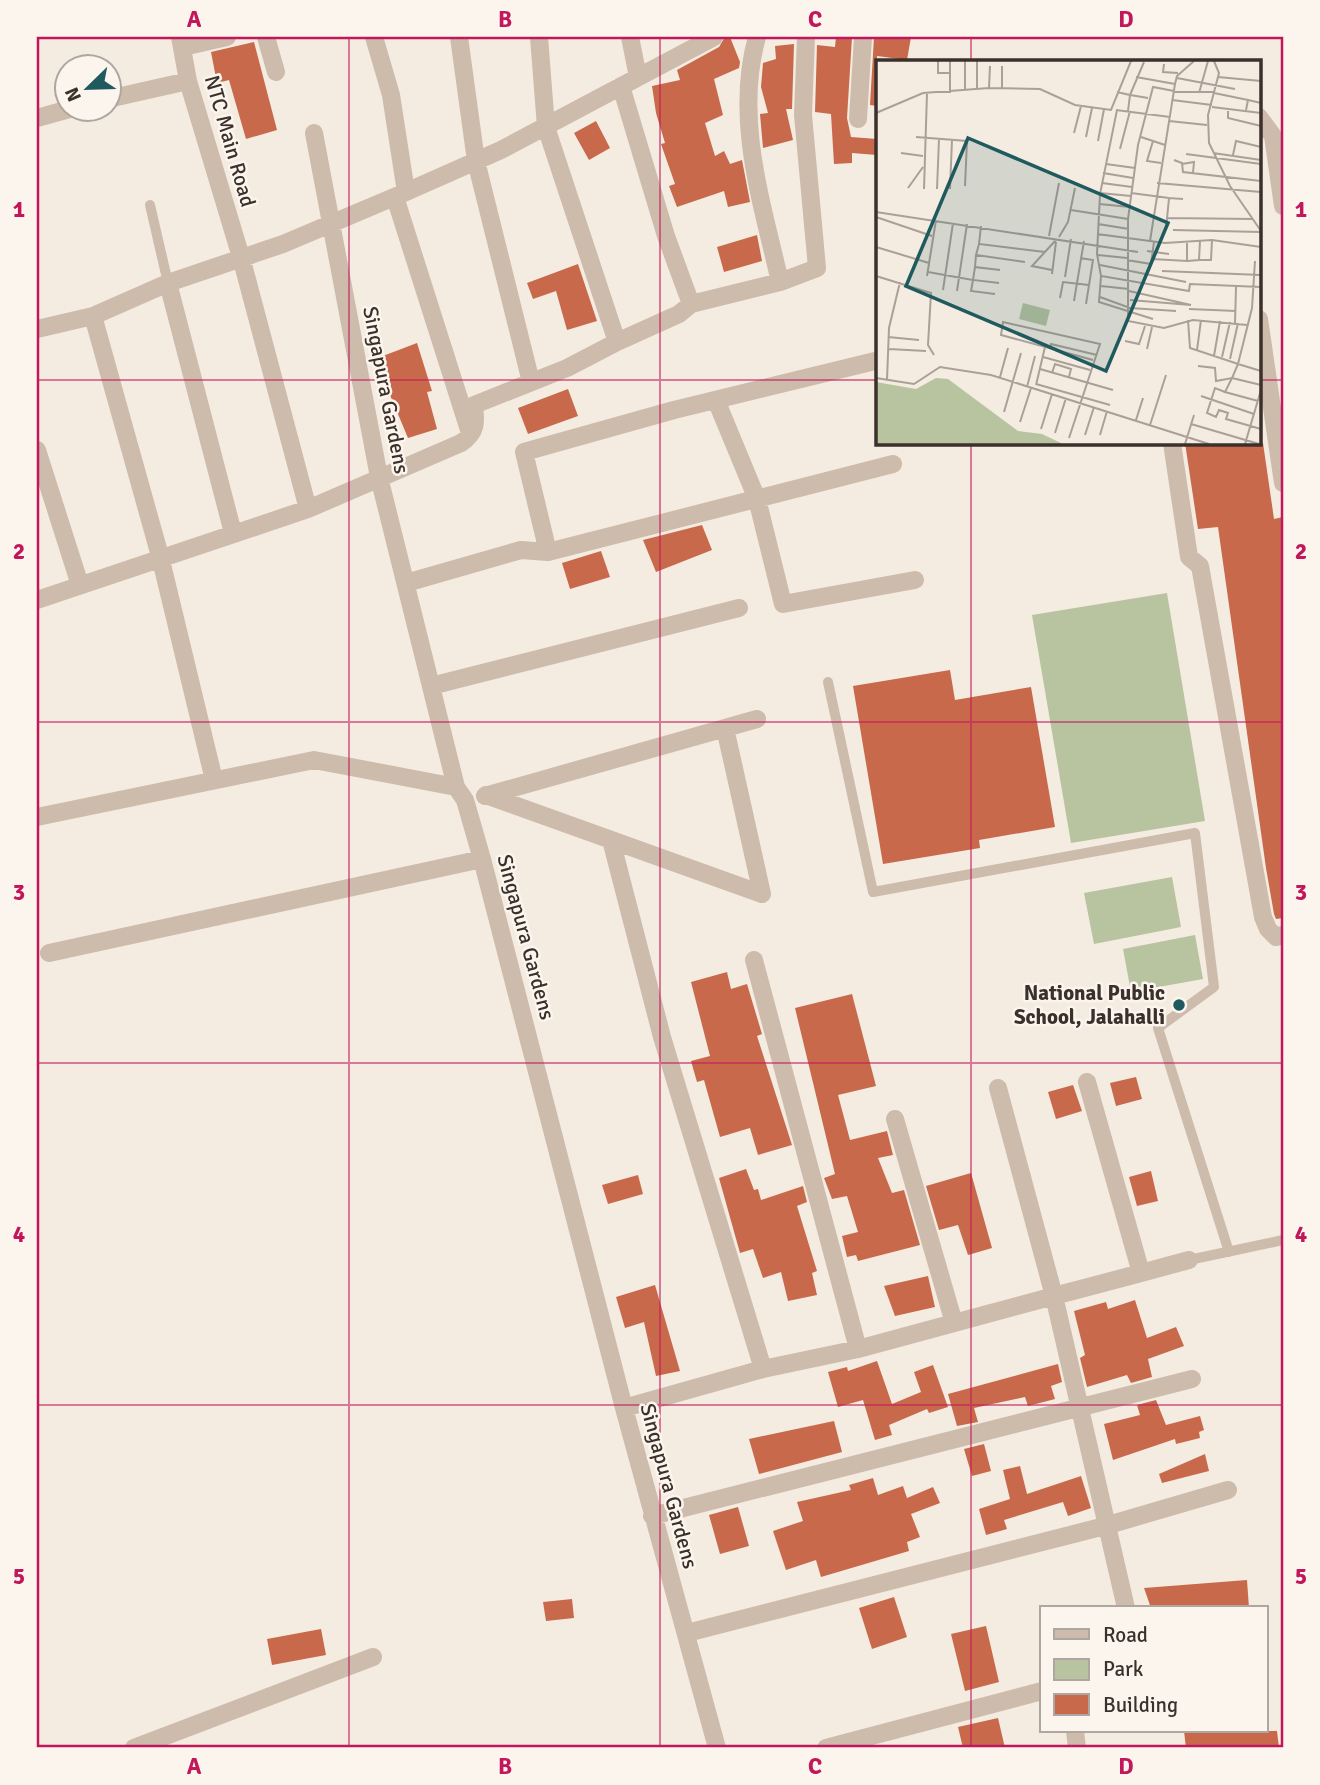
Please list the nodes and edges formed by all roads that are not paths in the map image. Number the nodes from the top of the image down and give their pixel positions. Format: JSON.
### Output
{"nodes":[{"id":1,"x":227,"y":37,"type":"edge"},
{"id":2,"x":266,"y":37,"type":"edge"},
{"id":3,"x":374,"y":37,"type":"edge"},
{"id":4,"x":459,"y":37,"type":"edge"},
{"id":5,"x":539,"y":37,"type":"edge"},
{"id":6,"x":630,"y":37,"type":"edge"},
{"id":7,"x":757,"y":37,"type":"edge"},
{"id":8,"x":806,"y":37,"type":"edge"},
{"id":9,"x":863,"y":37,"type":"edge"},
{"id":10,"x":708,"y":38,"type":"edge"},
{"id":11,"x":181,"y":42,"type":"edge"},
{"id":12,"x":276,"y":72,"type":"dead end"},
{"id":13,"x":638,"y":77,"type":"junction"},
{"id":14,"x":188,"y":80,"type":"junction"},
{"id":15,"x":621,"y":86,"type":"junction"},
{"id":16,"x":122,"y":96,"type":"edge"},
{"id":17,"x":858,"y":118,"type":"dead end"},
{"id":18,"x":1260,"y":118,"type":"edge"},
{"id":19,"x":546,"y":127,"type":"junction"},
{"id":20,"x":314,"y":133,"type":"dead end"},
{"id":21,"x":1278,"y":135,"type":"edge"},
{"id":22,"x":476,"y":161,"type":"junction"},
{"id":23,"x":401,"y":195,"type":"junction"},
{"id":24,"x":150,"y":205,"type":"dead end"},
{"id":25,"x":1283,"y":206,"type":"edge"},
{"id":26,"x":331,"y":224,"type":"junction"},
{"id":27,"x":241,"y":257,"type":"junction"},
{"id":28,"x":780,"y":282,"type":"junction"},
{"id":29,"x":168,"y":283,"type":"junction"},
{"id":30,"x":691,"y":304,"type":"junction"},
{"id":31,"x":93,"y":316,"type":"junction"},
{"id":32,"x":1260,"y":326,"type":"edge"},
{"id":33,"x":37,"y":329,"type":"edge"},
{"id":34,"x":617,"y":342,"type":"junction"},
{"id":35,"x":875,"y":361,"type":"dead end"},
{"id":36,"x":531,"y":382,"type":"junction"},
{"id":37,"x":716,"y":400,"type":"junction"},
{"id":38,"x":471,"y":436,"type":"junction"},
{"id":39,"x":1172,"y":444,"type":"edge"},
{"id":40,"x":37,"y":450,"type":"edge"},
{"id":41,"x":893,"y":464,"type":"dead end"},
{"id":42,"x":379,"y":477,"type":"junction"},
{"id":43,"x":1283,"y":483,"type":"edge"},
{"id":44,"x":757,"y":499,"type":"junction"},
{"id":45,"x":308,"y":509,"type":"junction"},
{"id":46,"x":233,"y":533,"type":"junction"},
{"id":47,"x":548,"y":552,"type":"junction"},
{"id":48,"x":160,"y":556,"type":"junction"},
{"id":49,"x":915,"y":580,"type":"dead end"},
{"id":50,"x":406,"y":583,"type":"junction"},
{"id":51,"x":80,"y":585,"type":"junction"},
{"id":52,"x":37,"y":600,"type":"edge"},
{"id":53,"x":739,"y":608,"type":"dead end"},
{"id":54,"x":828,"y":682,"type":"dead end"},
{"id":55,"x":431,"y":685,"type":"junction"},
{"id":56,"x":757,"y":719,"type":"dead end"},
{"id":57,"x":725,"y":728,"type":"junction"},
{"id":58,"x":214,"y":780,"type":"junction"},
{"id":59,"x":461,"y":793,"type":"junction"},
{"id":60,"x":486,"y":796,"type":"junction"},
{"id":61,"x":37,"y":817,"type":"edge"},
{"id":62,"x":611,"y":840,"type":"junction"},
{"id":63,"x":482,"y":859,"type":"junction"},
{"id":64,"x":1283,"y":935,"type":"edge"},
{"id":65,"x":49,"y":953,"type":"dead end"},
{"id":66,"x":754,"y":960,"type":"dead end"},
{"id":67,"x":1087,"y":1082,"type":"dead end"},
{"id":68,"x":998,"y":1088,"type":"dead end"},
{"id":69,"x":895,"y":1119,"type":"dead end"},
{"id":70,"x":1283,"y":1240,"type":"edge"},
{"id":71,"x":1229,"y":1252,"type":"junction"},
{"id":72,"x":1189,"y":1260,"type":"joint"},
{"id":73,"x":1141,"y":1273,"type":"junction"},
{"id":74,"x":1054,"y":1296,"type":"junction"},
{"id":75,"x":954,"y":1323,"type":"junction"},
{"id":76,"x":858,"y":1349,"type":"junction"},
{"id":77,"x":763,"y":1369,"type":"junction"},
{"id":78,"x":1192,"y":1379,"type":"dead end"},
{"id":79,"x":624,"y":1408,"type":"junction"},
{"id":80,"x":1079,"y":1408,"type":"junction"},
{"id":81,"x":1228,"y":1490,"type":"dead end"},
{"id":82,"x":652,"y":1516,"type":"junction"},
{"id":83,"x":1105,"y":1526,"type":"junction"},
{"id":84,"x":1125,"y":1606,"type":"edge"},
{"id":85,"x":687,"y":1633,"type":"junction"},
{"id":86,"x":373,"y":1657,"type":"dead end"},
{"id":87,"x":1040,"y":1692,"type":"edge"},
{"id":88,"x":855,"y":1745,"type":"edge"},
{"id":89,"x":134,"y":1748,"type":"edge"},
{"id":90,"x":717,"y":1748,"type":"edge"},
{"id":91,"x":826,"y":1748,"type":"edge"}],
"edges":[{"from":1,"to":11,"type":"street"},
{"from":2,"to":12,"type":"street"},
{"from":3,"to":23,"type":"street"},
{"from":4,"to":22,"type":"street"},
{"from":5,"to":19,"type":"street"},
{"from":6,"to":13,"type":"street"},
{"from":7,"to":28,"type":"street"},
{"from":8,"to":28,"type":"street"},
{"from":9,"to":17,"type":"street"},
{"from":10,"to":13,"type":"street"},
{"from":11,"to":14,"type":"street","name":"NTC Main Road"},
{"from":13,"to":15,"type":"street"},
{"from":14,"to":16,"type":"street"},
{"from":14,"to":27,"type":"street","name":"NTC Main Road"},
{"from":15,"to":19,"type":"street"},
{"from":15,"to":30,"type":"street"},
{"from":18,"to":21,"type":"street"},
{"from":19,"to":22,"type":"street"},
{"from":19,"to":34,"type":"street"},
{"from":20,"to":26,"type":"street","name":"Singapura Gardens"},
{"from":21,"to":25,"type":"street"},
{"from":22,"to":23,"type":"street"},
{"from":22,"to":36,"type":"street"},
{"from":23,"to":26,"type":"street"},
{"from":23,"to":38,"type":"street"},
{"from":24,"to":29,"type":"lane"},
{"from":26,"to":27,"type":"street"},
{"from":26,"to":42,"type":"street","name":"Singapura Gardens"},
{"from":27,"to":29,"type":"street"},
{"from":27,"to":45,"type":"street","name":"NTC Main Road"},
{"from":28,"to":30,"type":"street"},
{"from":29,"to":31,"type":"street"},
{"from":29,"to":46,"type":"street"},
{"from":30,"to":34,"type":"street"},
{"from":31,"to":33,"type":"street"},
{"from":31,"to":48,"type":"street"},
{"from":32,"to":43,"type":"street"},
{"from":34,"to":36,"type":"street"},
{"from":35,"to":37,"type":"street"},
{"from":36,"to":38,"type":"street"},
{"from":37,"to":44,"type":"street"},
{"from":37,"to":47,"type":"street"},
{"from":38,"to":42,"type":"street"},
{"from":39,"to":64,"type":"street"},
{"from":40,"to":51,"type":"street"},
{"from":41,"to":44,"type":"street"},
{"from":42,"to":45,"type":"street"},
{"from":42,"to":50,"type":"street","name":"Singapura Gardens"},
{"from":44,"to":47,"type":"street"},
{"from":44,"to":49,"type":"street"},
{"from":45,"to":46,"type":"street"},
{"from":46,"to":48,"type":"street"},
{"from":47,"to":50,"type":"street"},
{"from":48,"to":51,"type":"street"},
{"from":48,"to":58,"type":"street"},
{"from":50,"to":55,"type":"street","name":"Singapura Gardens"},
{"from":51,"to":52,"type":"street"},
{"from":53,"to":55,"type":"street"},
{"from":54,"to":71,"type":"lane"},
{"from":55,"to":59,"type":"street","name":"Singapura Gardens"},
{"from":56,"to":57,"type":"street"},
{"from":57,"to":60,"type":"street"},
{"from":57,"to":62,"type":"street"},
{"from":58,"to":59,"type":"street"},
{"from":58,"to":61,"type":"street"},
{"from":59,"to":60,"type":"street"},
{"from":59,"to":63,"type":"street","name":"Singapura Gardens"},
{"from":60,"to":62,"type":"street"},
{"from":62,"to":77,"type":"street"},
{"from":63,"to":65,"type":"street"},
{"from":63,"to":79,"type":"street","name":"Singapura Gardens"},
{"from":66,"to":76,"type":"street"},
{"from":67,"to":73,"type":"street"},
{"from":68,"to":74,"type":"street"},
{"from":69,"to":75,"type":"street"},
{"from":70,"to":71,"type":"lane"},
{"from":71,"to":72,"type":"lane"},
{"from":72,"to":73,"type":"street"},
{"from":73,"to":74,"type":"street"},
{"from":74,"to":75,"type":"street"},
{"from":74,"to":80,"type":"street"},
{"from":75,"to":76,"type":"street"},
{"from":76,"to":77,"type":"street"},
{"from":77,"to":79,"type":"street"},
{"from":78,"to":80,"type":"street"},
{"from":79,"to":82,"type":"street","name":"Singapura Gardens"},
{"from":80,"to":82,"type":"street"},
{"from":80,"to":83,"type":"street"},
{"from":81,"to":83,"type":"street"},
{"from":82,"to":85,"type":"street","name":"Singapura Gardens"},
{"from":83,"to":84,"type":"street"},
{"from":83,"to":85,"type":"street"},
{"from":85,"to":90,"type":"street","name":"Singapura Gardens"},
{"from":86,"to":89,"type":"street"},
{"from":87,"to":88,"type":"street"},
{"from":88,"to":91,"type":"street"}]}
